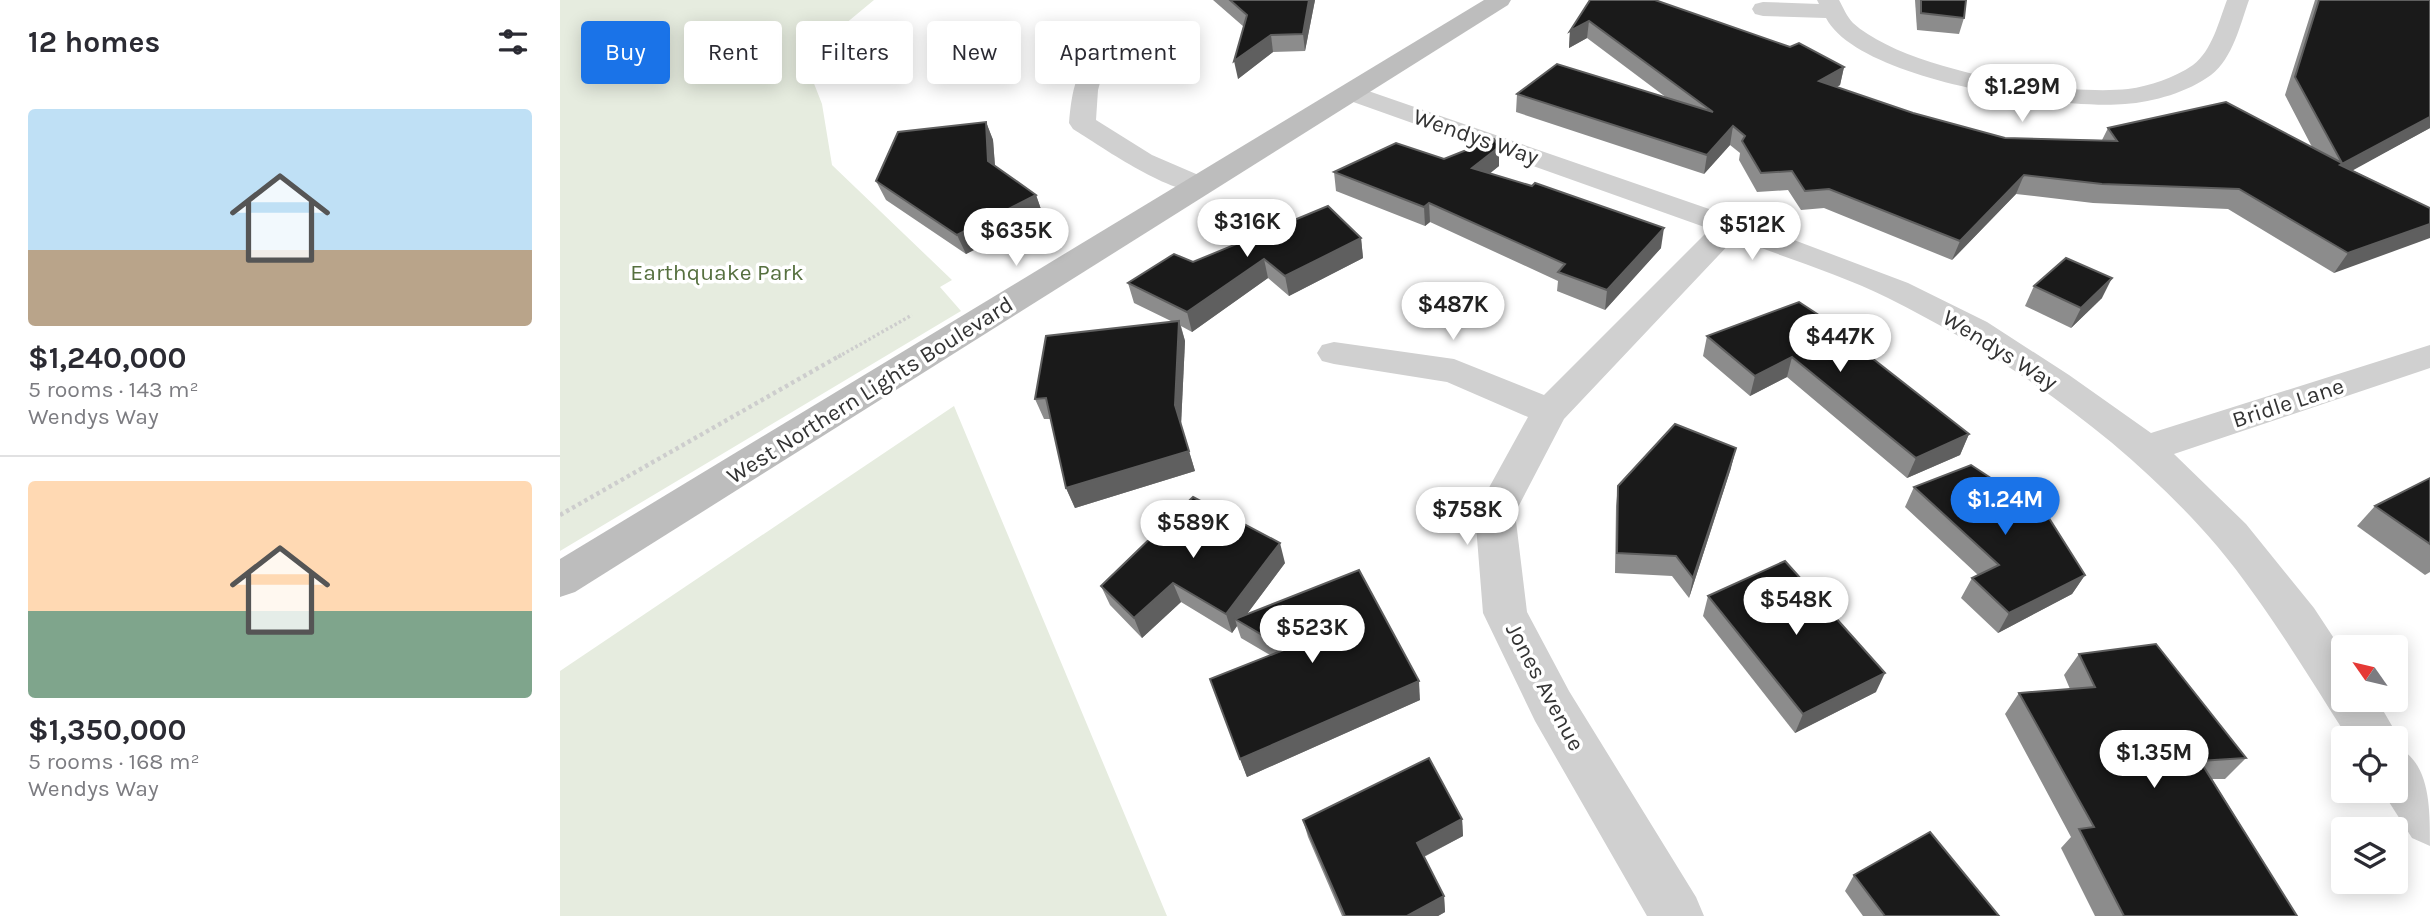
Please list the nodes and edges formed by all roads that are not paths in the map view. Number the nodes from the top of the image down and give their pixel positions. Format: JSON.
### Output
{"nodes":[{"id":1,"x":1500,"y":0,"type":"edge"},
{"id":2,"x":2238,"y":0,"type":"edge"},
{"id":3,"x":1829,"y":5,"type":"edge"},
{"id":4,"x":1763,"y":9,"type":"dead end"},
{"id":5,"x":1085,"y":84,"type":"edge"},
{"id":6,"x":1351,"y":93,"type":"junction"},
{"id":7,"x":1200,"y":186,"type":"junction"},
{"id":8,"x":1730,"y":226,"type":"junction"},
{"id":9,"x":1334,"y":353,"type":"dead end"},
{"id":10,"x":2430,"y":356,"type":"edge"},
{"id":11,"x":1549,"y":412,"type":"junction"},
{"id":12,"x":2146,"y":449,"type":"junction"},
{"id":13,"x":560,"y":580,"type":"edge"},
{"id":14,"x":2331,"y":672,"type":"edge"},
{"id":15,"x":2408,"y":787,"type":"edge"},
{"id":16,"x":2430,"y":821,"type":"edge"},
{"id":17,"x":1678,"y":916,"type":"edge"}],
"edges":[{"from":1,"to":6,"type":"street","name":"West Northern Lights Boulevard"},
{"from":2,"to":3,"type":"street"},
{"from":3,"to":4,"type":"street"},
{"from":5,"to":7,"type":"street"},
{"from":6,"to":7,"type":"street","name":"West Northern Lights Boulevard"},
{"from":6,"to":8,"type":"street","name":"Wendys Way"},
{"from":7,"to":13,"type":"street","name":"West Northern Lights Boulevard"},
{"from":8,"to":11,"type":"street","name":"Jones Avenue"},
{"from":8,"to":12,"type":"street","name":"Wendys Way"},
{"from":9,"to":11,"type":"street"},
{"from":10,"to":12,"type":"street","name":"Bridle Lane"},
{"from":11,"to":17,"type":"street","name":"Jones Avenue"},
{"from":12,"to":14,"type":"street","name":"Wendys Way"},
{"from":15,"to":16,"type":"street"}]}
